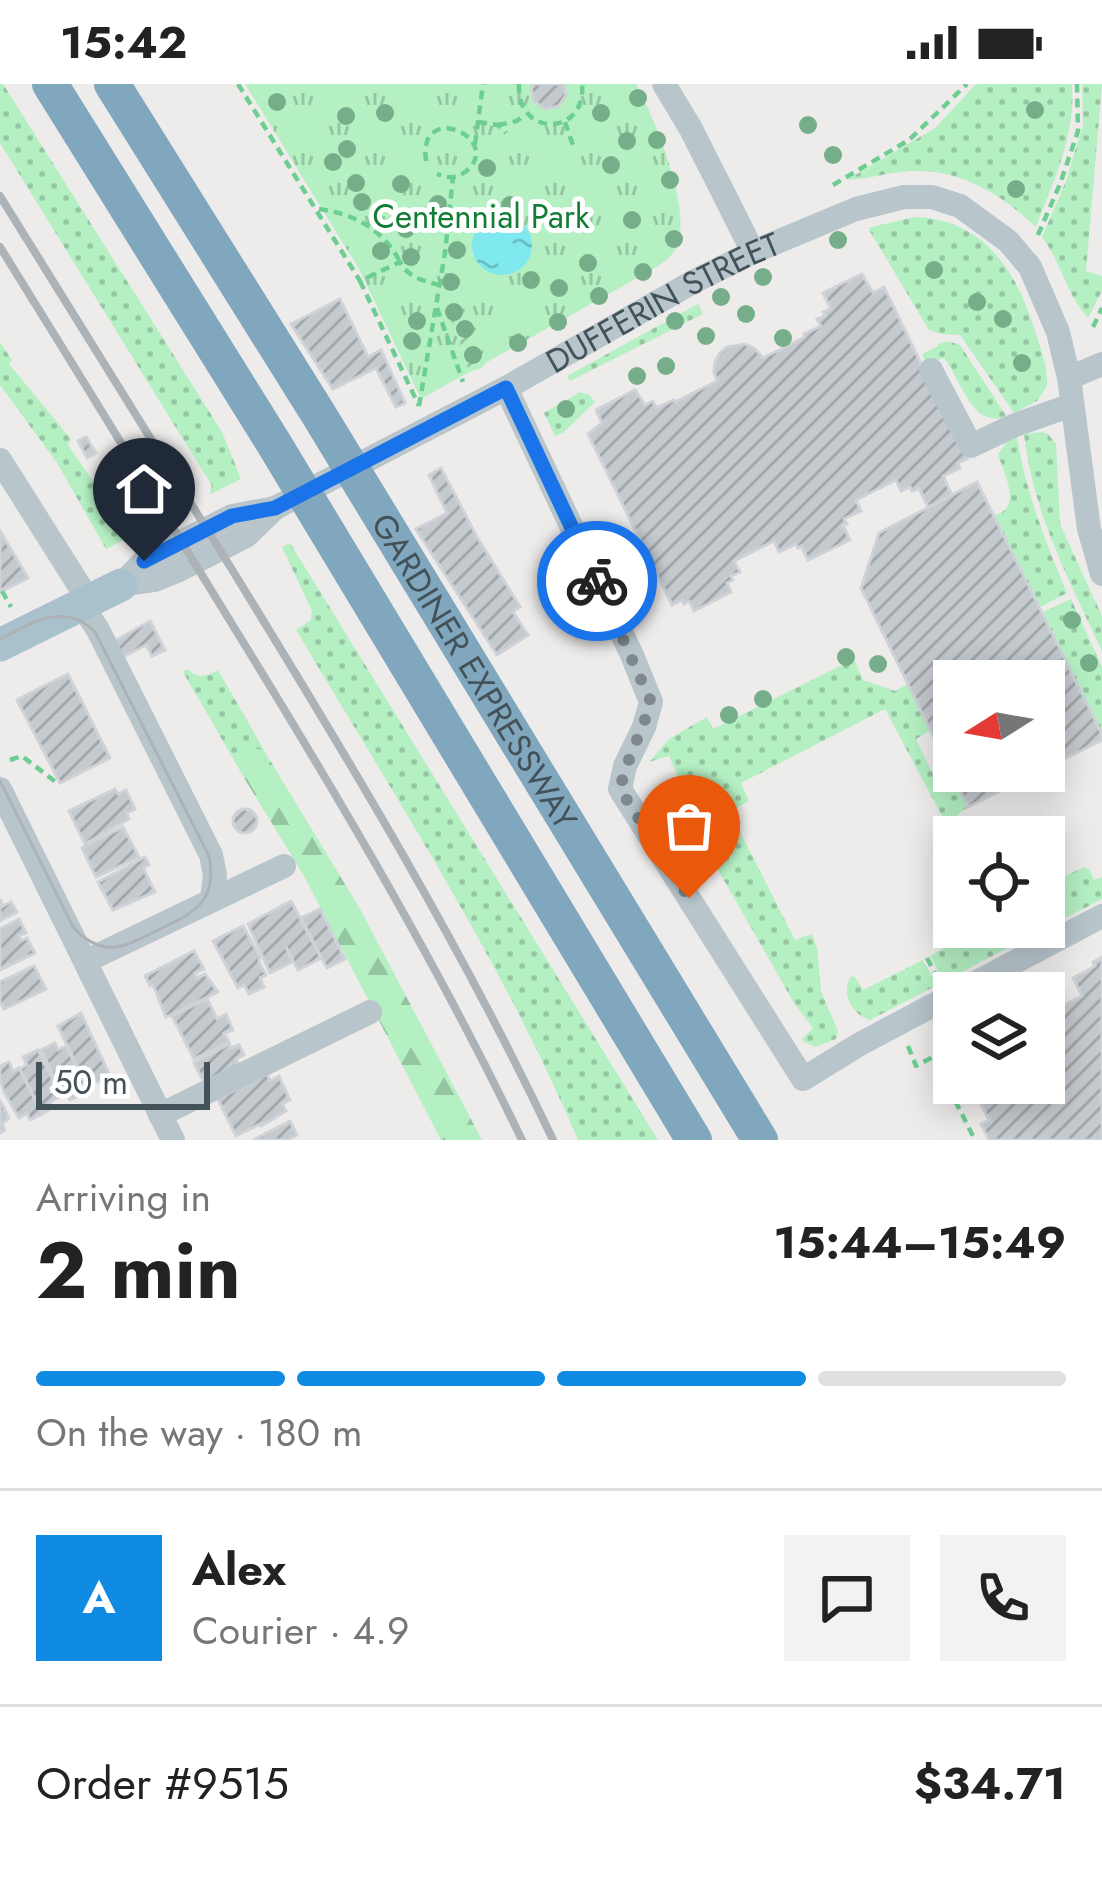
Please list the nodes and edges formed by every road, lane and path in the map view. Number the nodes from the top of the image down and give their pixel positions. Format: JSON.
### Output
{"nodes":[{"id":1,"x":50,"y":84,"type":"edge"},
{"id":2,"x":112,"y":84,"type":"edge"},
{"id":3,"x":238,"y":84,"type":"edge"},
{"id":4,"x":483,"y":84,"type":"edge"},
{"id":5,"x":519,"y":84,"type":"edge"},
{"id":6,"x":582,"y":84,"type":"edge"},
{"id":7,"x":664,"y":84,"type":"edge"},
{"id":8,"x":967,"y":84,"type":"edge"},
{"id":9,"x":1077,"y":84,"type":"edge"},
{"id":10,"x":526,"y":114,"type":"junction"},
{"id":11,"x":478,"y":122,"type":"junction"},
{"id":12,"x":565,"y":122,"type":"junction"},
{"id":13,"x":498,"y":125,"type":"junction"},
{"id":14,"x":506,"y":134,"type":"dead end"},
{"id":15,"x":574,"y":148,"type":"dead end"},
{"id":16,"x":474,"y":149,"type":"junction"},
{"id":17,"x":426,"y":161,"type":"dead end"},
{"id":18,"x":437,"y":173,"type":"dead end"},
{"id":19,"x":453,"y":177,"type":"junction"},
{"id":20,"x":832,"y":185,"type":"dead end"},
{"id":21,"x":316,"y":209,"type":"junction"},
{"id":22,"x":1038,"y":235,"type":"dead end"},
{"id":23,"x":753,"y":252,"type":"junction"},
{"id":24,"x":400,"y":262,"type":"junction"},
{"id":25,"x":360,"y":281,"type":"junction"},
{"id":26,"x":439,"y":285,"type":"junction"},
{"id":27,"x":435,"y":304,"type":"junction"},
{"id":28,"x":1102,"y":308,"type":"edge"},
{"id":29,"x":1093,"y":327,"type":"dead end"},
{"id":30,"x":1102,"y":364,"type":"edge"},
{"id":31,"x":932,"y":370,"type":"dead end"},
{"id":32,"x":1069,"y":378,"type":"junction"},
{"id":33,"x":463,"y":382,"type":"dead end"},
{"id":34,"x":506,"y":388,"type":"junction"},
{"id":35,"x":1072,"y":405,"type":"junction"},
{"id":36,"x":0,"y":460,"type":"edge"},
{"id":37,"x":1102,"y":574,"type":"edge"},
{"id":38,"x":121,"y":585,"type":"joint"},
{"id":39,"x":2,"y":591,"type":"edge"},
{"id":40,"x":85,"y":603,"type":"junction"},
{"id":41,"x":11,"y":607,"type":"dead end"},
{"id":42,"x":0,"y":645,"type":"edge"},
{"id":43,"x":10,"y":760,"type":"dead end"},
{"id":44,"x":58,"y":783,"type":"dead end"},
{"id":45,"x":0,"y":788,"type":"edge"},
{"id":46,"x":284,"y":866,"type":"dead end"},
{"id":47,"x":212,"y":900,"type":"junction"},
{"id":48,"x":1102,"y":916,"type":"edge"},
{"id":49,"x":86,"y":962,"type":"junction"},
{"id":50,"x":995,"y":972,"type":"edge"},
{"id":51,"x":933,"y":1005,"type":"edge"},
{"id":52,"x":370,"y":1012,"type":"dead end"},
{"id":53,"x":905,"y":1041,"type":"dead end"},
{"id":54,"x":165,"y":1132,"type":"edge"},
{"id":55,"x":694,"y":1140,"type":"edge"},
{"id":56,"x":760,"y":1140,"type":"edge"},
{"id":57,"x":975,"y":1140,"type":"edge"}],
"edges":[{"from":1,"to":55,"type":"highway","name":"GARDINER EXPRESSWAY"},
{"from":2,"to":56,"type":"highway","name":"GARDINER EXPRESSWAY"},
{"from":3,"to":21,"type":"path"},
{"from":4,"to":11,"type":"path"},
{"from":5,"to":10,"type":"path"},
{"from":6,"to":12,"type":"path"},
{"from":7,"to":23,"type":"street"},
{"from":8,"to":20,"type":"path"},
{"from":9,"to":22,"type":"path"},
{"from":10,"to":12,"type":"path"},
{"from":10,"to":13,"type":"path"},
{"from":11,"to":13,"type":"path"},
{"from":11,"to":16,"type":"path"},
{"from":12,"to":15,"type":"path"},
{"from":13,"to":14,"type":"path"},
{"from":16,"to":17,"type":"path"},
{"from":16,"to":19,"type":"path"},
{"from":18,"to":19,"type":"path"},
{"from":19,"to":26,"type":"path"},
{"from":21,"to":24,"type":"path"},
{"from":21,"to":25,"type":"path"},
{"from":23,"to":32,"type":"street","name":"DUFFERIN STREET"},
{"from":23,"to":34,"type":"street","name":"DUFFERIN STREET"},
{"from":24,"to":25,"type":"path"},
{"from":24,"to":26,"type":"path"},
{"from":25,"to":27,"type":"path"},
{"from":26,"to":27,"type":"path"},
{"from":27,"to":33,"type":"path"},
{"from":28,"to":29,"type":"path"},
{"from":30,"to":32,"type":"street"},
{"from":31,"to":35,"type":"street"},
{"from":32,"to":35,"type":"street"},
{"from":34,"to":38,"type":"street","name":"DUFFERIN STREET"},
{"from":34,"to":51,"type":"street"},
{"from":35,"to":37,"type":"street"},
{"from":36,"to":40,"type":"street"},
{"from":38,"to":40,"type":"main road","name":"DUFFERIN STREET"},
{"from":39,"to":41,"type":"path"},
{"from":40,"to":42,"type":"main road","name":"DUFFERIN STREET"},
{"from":40,"to":47,"type":"street"},
{"from":43,"to":44,"type":"path"},
{"from":45,"to":49,"type":"street"},
{"from":46,"to":47,"type":"street"},
{"from":47,"to":49,"type":"street"},
{"from":48,"to":50,"type":"street"},
{"from":49,"to":54,"type":"street"},
{"from":52,"to":54,"type":"street"},
{"from":53,"to":57,"type":"path"}]}
